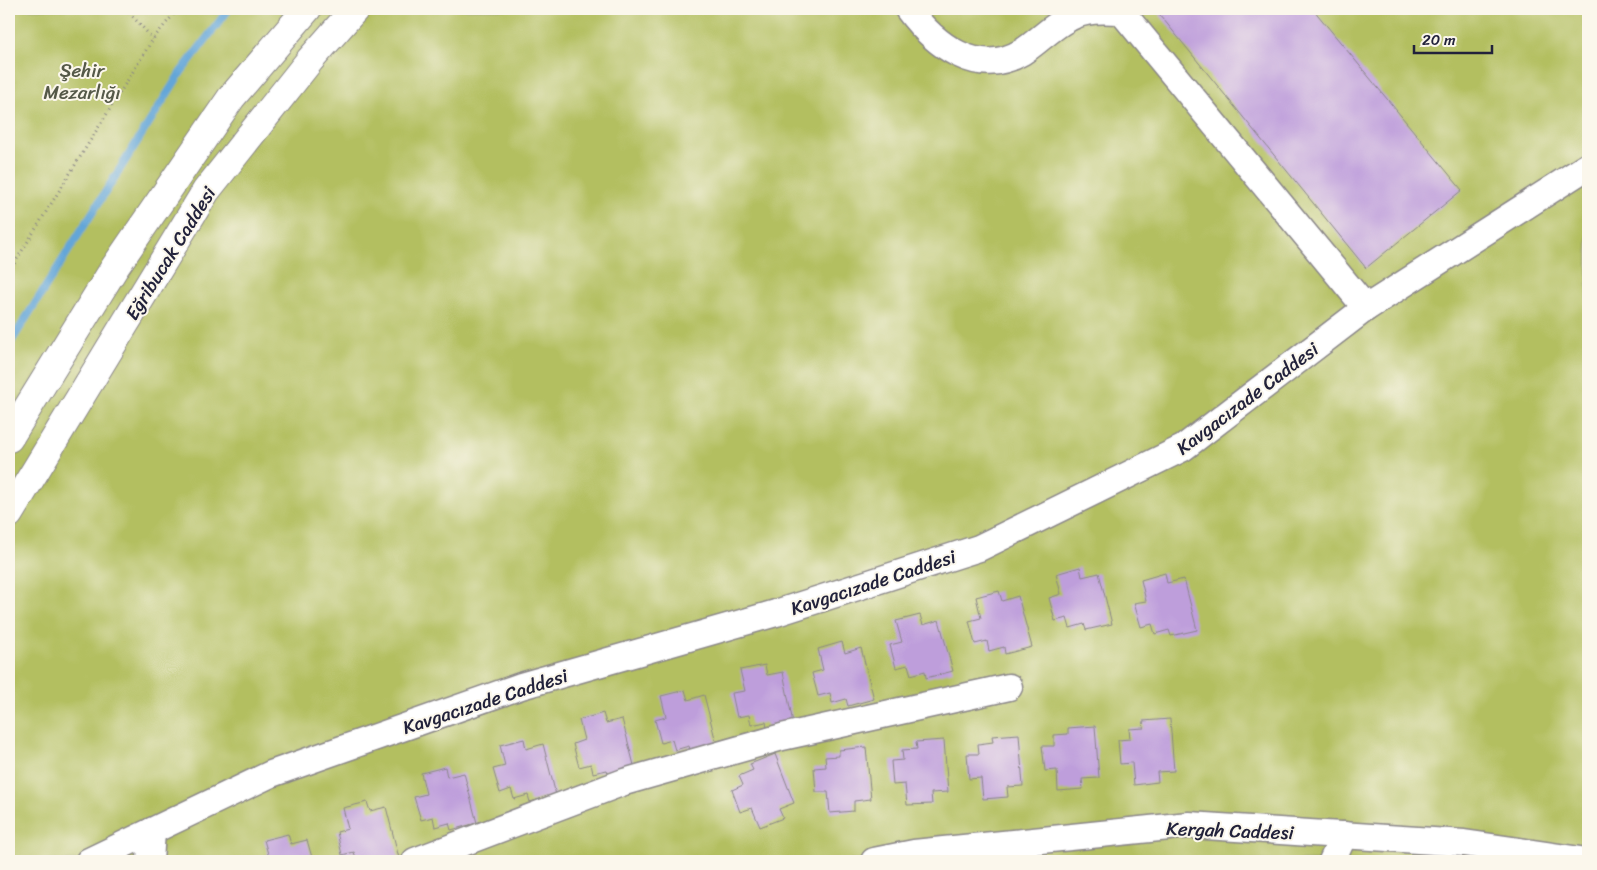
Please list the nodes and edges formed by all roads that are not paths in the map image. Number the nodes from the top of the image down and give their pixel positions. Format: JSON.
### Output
{"nodes":[{"id":1,"x":307,"y":9,"type":"edge"},
{"id":2,"x":355,"y":9,"type":"edge"},
{"id":3,"x":908,"y":9,"type":"edge"},
{"id":4,"x":1588,"y":166,"type":"edge"},
{"id":5,"x":1366,"y":308,"type":"junction"},
{"id":6,"x":9,"y":438,"type":"edge"},
{"id":7,"x":9,"y":514,"type":"edge"},
{"id":8,"x":1009,"y":687,"type":"dead end"},
{"id":9,"x":152,"y":831,"type":"junction"},
{"id":10,"x":1344,"y":835,"type":"junction"},
{"id":11,"x":1497,"y":854,"type":"edge"},
{"id":12,"x":89,"y":861,"type":"edge"},
{"id":13,"x":150,"y":861,"type":"edge"},
{"id":14,"x":414,"y":861,"type":"edge"},
{"id":15,"x":874,"y":861,"type":"edge"},
{"id":16,"x":1332,"y":861,"type":"edge"},
{"id":17,"x":1587,"y":861,"type":"edge"}],
"edges":[{"from":1,"to":6,"type":"main road","name":"Eğribucak Caddesi"},
{"from":2,"to":7,"type":"main road","name":"Eğribucak Caddesi"},
{"from":3,"to":5,"type":"street"},
{"from":4,"to":5,"type":"street","name":"Kavgacızade Caddesi"},
{"from":5,"to":9,"type":"street","name":"Kavgacızade Caddesi"},
{"from":8,"to":14,"type":"street"},
{"from":9,"to":12,"type":"street","name":"Kavgacızade Caddesi"},
{"from":9,"to":13,"type":"street"},
{"from":10,"to":11,"type":"street","name":"Kergah Caddesi"},
{"from":10,"to":15,"type":"street","name":"Kergah Caddesi"},
{"from":10,"to":16,"type":"street"},
{"from":11,"to":17,"type":"street","name":"Kergah Caddesi"}]}
